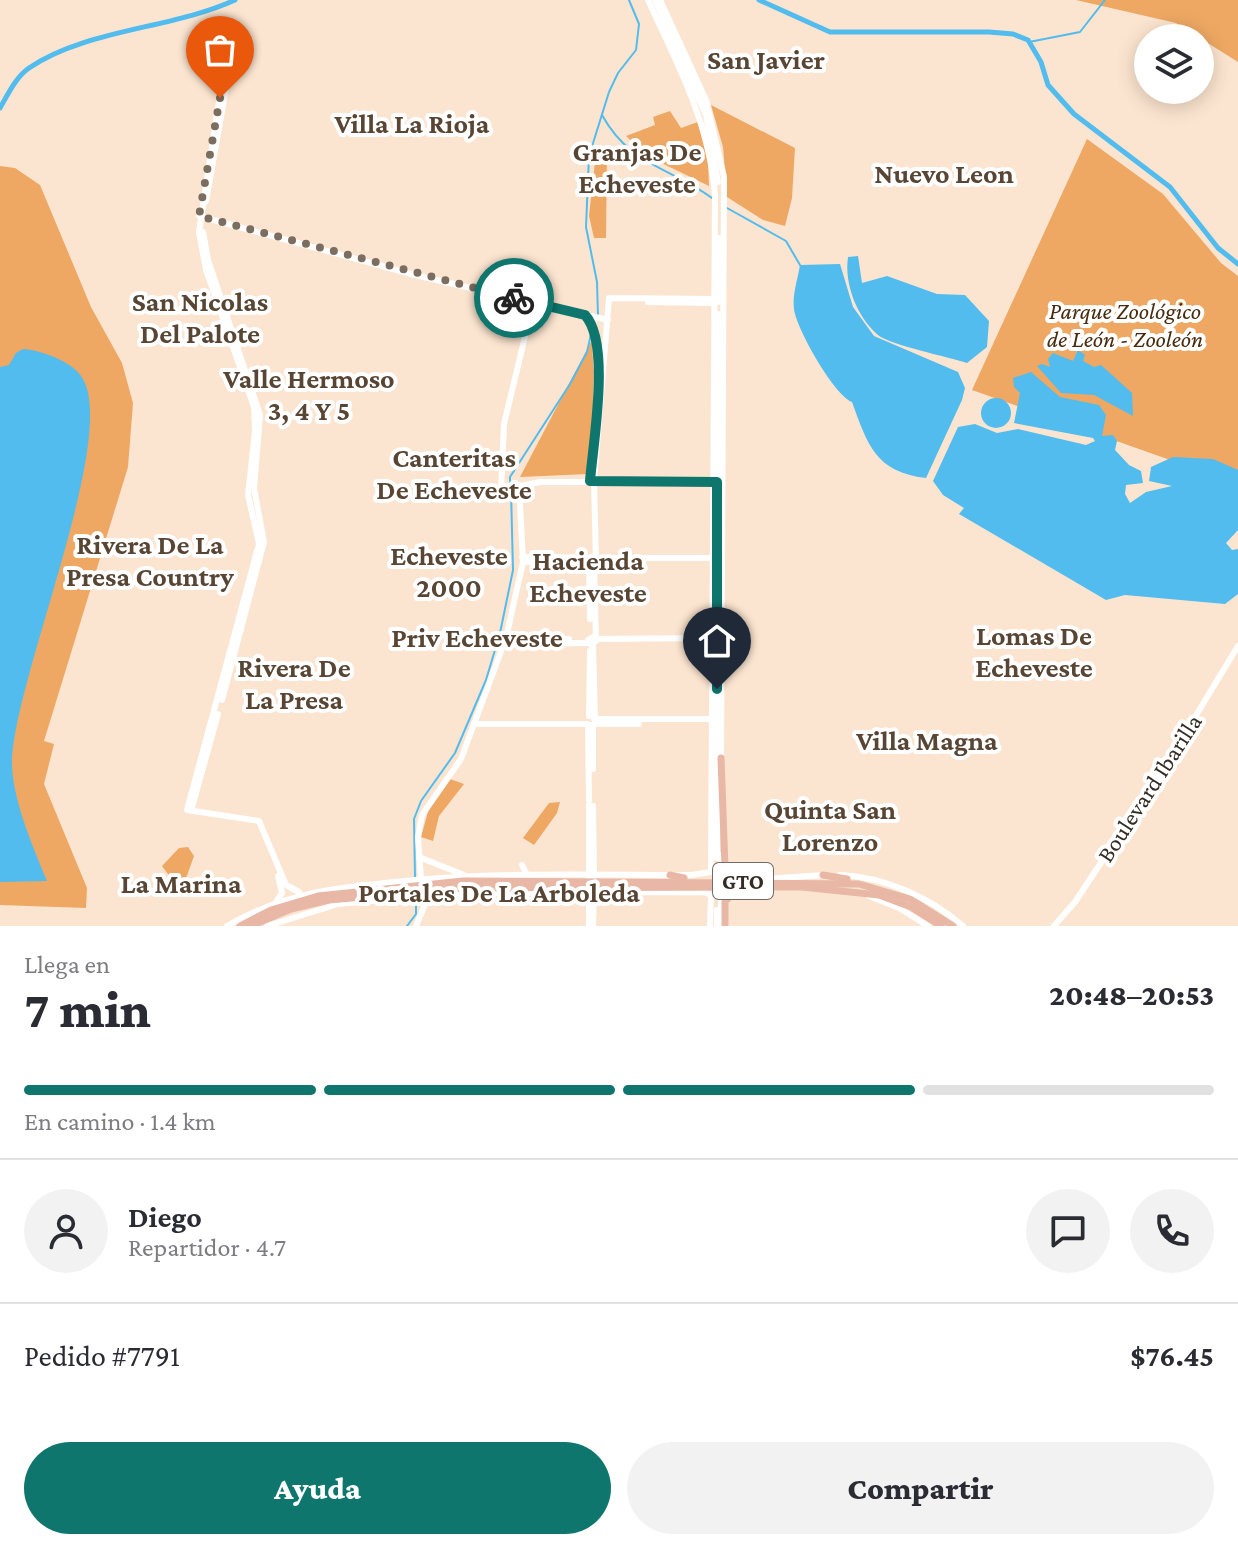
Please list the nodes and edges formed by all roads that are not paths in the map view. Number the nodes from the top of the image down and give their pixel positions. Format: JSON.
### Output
{"nodes":[{"id":1,"x":648,"y":0,"type":"edge"},
{"id":2,"x":657,"y":0,"type":"edge"},
{"id":3,"x":671,"y":43,"type":"junction"},
{"id":4,"x":686,"y":55,"type":"junction"},
{"id":5,"x":201,"y":217,"type":"junction"},
{"id":6,"x":718,"y":301,"type":"junction"},
{"id":7,"x":533,"y":303,"type":"junction"},
{"id":8,"x":595,"y":319,"type":"junction"},
{"id":9,"x":237,"y":349,"type":"junction"},
{"id":10,"x":718,"y":379,"type":"junction"},
{"id":11,"x":713,"y":406,"type":"junction"},
{"id":12,"x":591,"y":479,"type":"junction"},
{"id":13,"x":717,"y":479,"type":"junction"},
{"id":14,"x":516,"y":486,"type":"junction"},
{"id":15,"x":522,"y":560,"type":"junction"},
{"id":16,"x":592,"y":560,"type":"junction"},
{"id":17,"x":716,"y":560,"type":"junction"},
{"id":18,"x":718,"y":640,"type":"junction"},
{"id":19,"x":505,"y":641,"type":"junction"},
{"id":20,"x":592,"y":641,"type":"junction"},
{"id":21,"x":1238,"y":646,"type":"edge"},
{"id":22,"x":475,"y":721,"type":"junction"},
{"id":23,"x":717,"y":721,"type":"junction"},
{"id":24,"x":591,"y":722,"type":"junction"},
{"id":25,"x":721,"y":758,"type":"junction"},
{"id":26,"x":712,"y":768,"type":"junction"},
{"id":27,"x":717,"y":796,"type":"junction"},
{"id":28,"x":189,"y":811,"type":"junction"},
{"id":29,"x":258,"y":821,"type":"junction"},
{"id":30,"x":419,"y":857,"type":"junction"},
{"id":31,"x":522,"y":865,"type":"dead end"},
{"id":32,"x":670,"y":875,"type":"junction"},
{"id":33,"x":720,"y":875,"type":"junction"},
{"id":34,"x":823,"y":875,"type":"junction"},
{"id":35,"x":467,"y":876,"type":"junction"},
{"id":36,"x":517,"y":882,"type":"junction"},
{"id":37,"x":369,"y":883,"type":"junction"},
{"id":38,"x":592,"y":884,"type":"junction"},
{"id":39,"x":646,"y":884,"type":"junction"},
{"id":40,"x":704,"y":884,"type":"junction"},
{"id":41,"x":743,"y":884,"type":"junction"},
{"id":42,"x":326,"y":888,"type":"junction"},
{"id":43,"x":880,"y":888,"type":"junction"},
{"id":44,"x":421,"y":889,"type":"junction"},
{"id":45,"x":847,"y":889,"type":"junction"},
{"id":46,"x":303,"y":893,"type":"junction"},
{"id":47,"x":500,"y":893,"type":"junction"},
{"id":48,"x":662,"y":893,"type":"junction"},
{"id":49,"x":371,"y":901,"type":"junction"},
{"id":50,"x":276,"y":902,"type":"junction"},
{"id":51,"x":325,"y":906,"type":"junction"},
{"id":52,"x":227,"y":926,"type":"edge"},
{"id":53,"x":240,"y":926,"type":"edge"},
{"id":54,"x":251,"y":926,"type":"edge"},
{"id":55,"x":267,"y":926,"type":"edge"},
{"id":56,"x":416,"y":926,"type":"edge"},
{"id":57,"x":591,"y":926,"type":"edge"},
{"id":58,"x":710,"y":926,"type":"edge"},
{"id":59,"x":721,"y":926,"type":"edge"},
{"id":60,"x":928,"y":926,"type":"edge"},
{"id":61,"x":941,"y":926,"type":"edge"},
{"id":62,"x":953,"y":926,"type":"edge"},
{"id":63,"x":963,"y":926,"type":"edge"},
{"id":64,"x":1054,"y":926,"type":"edge"}],
"edges":[{"from":1,"to":3,"type":"street"},
{"from":2,"to":3,"type":"street"},
{"from":2,"to":4,"type":"street"},
{"from":3,"to":4,"type":"street"},
{"from":3,"to":6,"type":"street"},
{"from":4,"to":6,"type":"street"},
{"from":5,"to":5,"type":"street"},
{"from":5,"to":7,"type":"street"},
{"from":5,"to":9,"type":"street"},
{"from":5,"to":9,"type":"street"},
{"from":6,"to":8,"type":"street"},
{"from":6,"to":10,"type":"street"},
{"from":6,"to":11,"type":"street"},
{"from":6,"to":13,"type":"street"},
{"from":7,"to":8,"type":"street"},
{"from":7,"to":14,"type":"street"},
{"from":8,"to":12,"type":"street"},
{"from":8,"to":12,"type":"street"},
{"from":9,"to":28,"type":"street"},
{"from":9,"to":28,"type":"street"},
{"from":10,"to":11,"type":"street"},
{"from":10,"to":13,"type":"street"},
{"from":11,"to":13,"type":"street"},
{"from":12,"to":13,"type":"street"},
{"from":12,"to":14,"type":"street"},
{"from":12,"to":16,"type":"street"},
{"from":13,"to":17,"type":"street"},
{"from":13,"to":18,"type":"street"},
{"from":14,"to":15,"type":"street"},
{"from":15,"to":16,"type":"street"},
{"from":15,"to":19,"type":"street"},
{"from":16,"to":17,"type":"street"},
{"from":16,"to":20,"type":"street"},
{"from":17,"to":18,"type":"street"},
{"from":18,"to":20,"type":"street"},
{"from":18,"to":23,"type":"street"},
{"from":18,"to":23,"type":"street"},
{"from":19,"to":20,"type":"street"},
{"from":19,"to":22,"type":"street"},
{"from":20,"to":24,"type":"street"},
{"from":21,"to":64,"type":"street","name":"Boulevard Ibarilla"},
{"from":22,"to":24,"type":"street"},
{"from":22,"to":30,"type":"street"},
{"from":23,"to":24,"type":"street"},
{"from":23,"to":25,"type":"street"},
{"from":23,"to":26,"type":"street"},
{"from":23,"to":27,"type":"street"},
{"from":24,"to":38,"type":"street"},
{"from":25,"to":33,"type":"street"},
{"from":25,"to":41,"type":"main road"},
{"from":26,"to":27,"type":"street"},
{"from":26,"to":32,"type":"street"},
{"from":27,"to":33,"type":"street"},
{"from":28,"to":29,"type":"street"},
{"from":29,"to":46,"type":"street"},
{"from":29,"to":50,"type":"street"},
{"from":30,"to":35,"type":"street"},
{"from":30,"to":44,"type":"street"},
{"from":31,"to":36,"type":"street"},
{"from":32,"to":39,"type":"street"},
{"from":32,"to":40,"type":"main road"},
{"from":33,"to":59,"type":"street"},
{"from":34,"to":41,"type":"street"},
{"from":34,"to":43,"type":"main road"},
{"from":34,"to":63,"type":"street"},
{"from":35,"to":36,"type":"street"},
{"from":35,"to":44,"type":"street"},
{"from":36,"to":38,"type":"main road","number":"GTO"},
{"from":36,"to":38,"type":"street"},
{"from":36,"to":44,"type":"main road","number":"GTO"},
{"from":36,"to":47,"type":"street"},
{"from":36,"to":47,"type":"street"},
{"from":37,"to":42,"type":"street"},
{"from":37,"to":44,"type":"street"},
{"from":37,"to":49,"type":"street"},
{"from":38,"to":39,"type":"main road","number":"GTO"},
{"from":38,"to":39,"type":"street"},
{"from":38,"to":57,"type":"street"},
{"from":39,"to":40,"type":"main road","number":"GTO"},
{"from":39,"to":48,"type":"street"},
{"from":40,"to":41,"type":"main road","number":"GTO"},
{"from":40,"to":48,"type":"main road"},
{"from":41,"to":43,"type":"main road","number":"GTO"},
{"from":41,"to":45,"type":"main road","number":"GTO"},
{"from":41,"to":59,"type":"main road"},
{"from":42,"to":46,"type":"street"},
{"from":42,"to":51,"type":"street"},
{"from":43,"to":62,"type":"main road","number":"GTO"},
{"from":44,"to":47,"type":"street"},
{"from":44,"to":49,"type":"street"},
{"from":44,"to":53,"type":"main road","number":"GTO"},
{"from":44,"to":54,"type":"main road","number":"GTO"},
{"from":44,"to":56,"type":"street"},
{"from":45,"to":60,"type":"street"},
{"from":45,"to":61,"type":"main road","number":"GTO"},
{"from":46,"to":50,"type":"street"},
{"from":48,"to":58,"type":"street"},
{"from":49,"to":51,"type":"street"},
{"from":50,"to":52,"type":"street"},
{"from":51,"to":55,"type":"street"}]}
